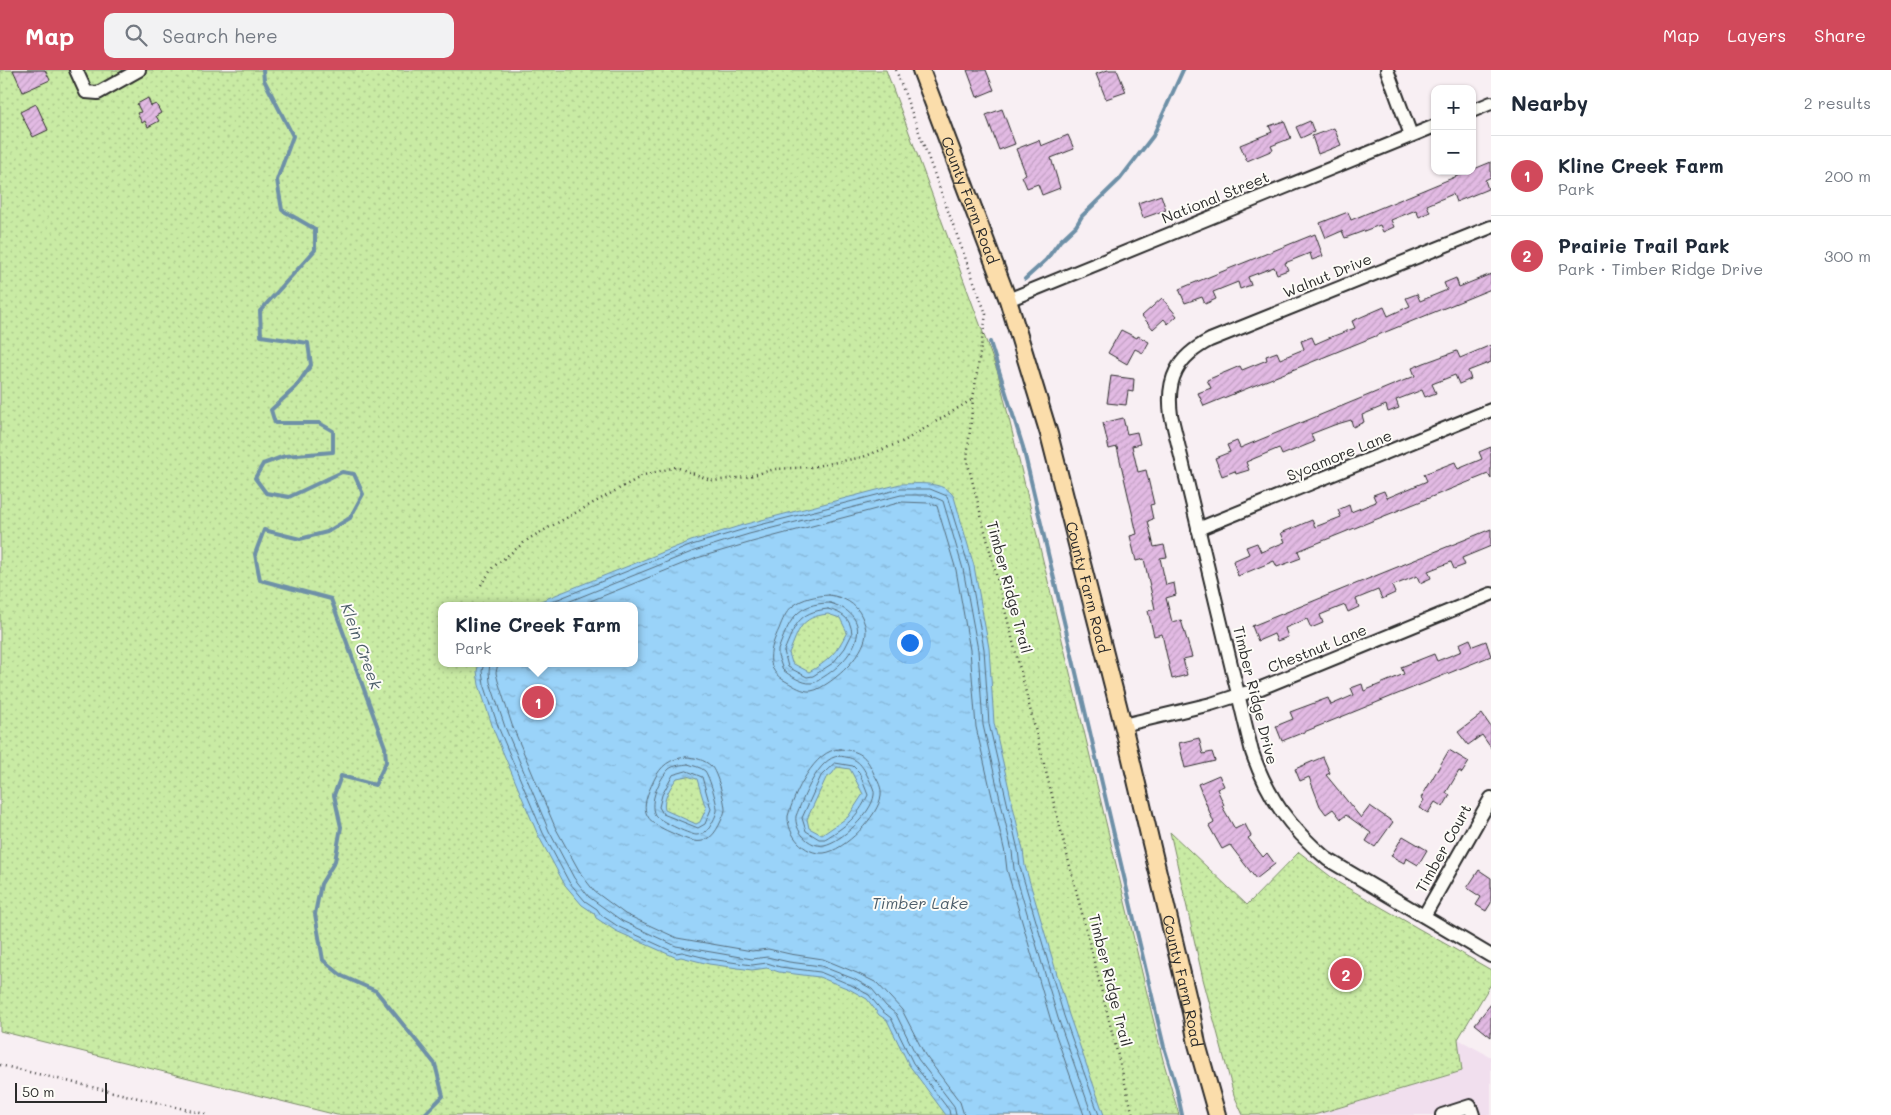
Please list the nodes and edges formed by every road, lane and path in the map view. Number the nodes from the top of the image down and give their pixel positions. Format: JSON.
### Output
{"nodes":[{"id":1,"x":76,"y":70,"type":"edge"},
{"id":2,"x":139,"y":70,"type":"edge"},
{"id":3,"x":896,"y":70,"type":"edge"},
{"id":4,"x":921,"y":70,"type":"edge"},
{"id":5,"x":1387,"y":70,"type":"edge"},
{"id":6,"x":1491,"y":103,"type":"edge"},
{"id":7,"x":1476,"y":109,"type":"edge"},
{"id":8,"x":1431,"y":128,"type":"edge"},
{"id":9,"x":1411,"y":135,"type":"junction"},
{"id":10,"x":1491,"y":227,"type":"edge"},
{"id":11,"x":1008,"y":300,"type":"junction"},
{"id":12,"x":1181,"y":362,"type":"joint"},
{"id":13,"x":972,"y":398,"type":"junction"},
{"id":14,"x":1491,"y":410,"type":"edge"},
{"id":15,"x":1198,"y":529,"type":"junction"},
{"id":16,"x":481,"y":586,"type":"dead end"},
{"id":17,"x":1491,"y":594,"type":"edge"},
{"id":18,"x":1238,"y":695,"type":"junction"},
{"id":19,"x":1123,"y":725,"type":"junction"},
{"id":20,"x":1491,"y":798,"type":"edge"},
{"id":21,"x":1424,"y":916,"type":"junction"},
{"id":22,"x":1491,"y":956,"type":"edge"},
{"id":23,"x":0,"y":1064,"type":"edge"},
{"id":24,"x":209,"y":1115,"type":"edge"},
{"id":25,"x":1134,"y":1115,"type":"edge"},
{"id":26,"x":1217,"y":1115,"type":"edge"},
{"id":27,"x":1442,"y":1115,"type":"edge"},
{"id":28,"x":1473,"y":1115,"type":"edge"}],
"edges":[{"from":1,"to":2,"type":"street"},
{"from":3,"to":13,"type":"path","name":"Timber Ridge Trail"},
{"from":4,"to":11,"type":"main road","name":"County Farm Road"},
{"from":5,"to":9,"type":"street"},
{"from":6,"to":7,"type":"street"},
{"from":8,"to":9,"type":"street","name":"National Street"},
{"from":9,"to":11,"type":"street","name":"National Street"},
{"from":10,"to":12,"type":"street","name":"Walnut Drive"},
{"from":11,"to":19,"type":"main road","name":"County Farm Road"},
{"from":12,"to":15,"type":"street","name":"Timber Ridge Drive"},
{"from":13,"to":16,"type":"path"},
{"from":13,"to":25,"type":"path","name":"Timber Ridge Trail"},
{"from":14,"to":15,"type":"street","name":"Sycamore Lane"},
{"from":15,"to":18,"type":"street","name":"Timber Ridge Drive"},
{"from":17,"to":18,"type":"street","name":"Chestnut Lane"},
{"from":18,"to":19,"type":"street","name":"Chestnut Lane"},
{"from":18,"to":21,"type":"street","name":"Timber Ridge Drive"},
{"from":19,"to":26,"type":"main road","name":"County Farm Road"},
{"from":20,"to":21,"type":"street","name":"Timber Court"},
{"from":21,"to":22,"type":"street","name":"Timber Ridge Drive"},
{"from":23,"to":24,"type":"path"},
{"from":27,"to":28,"type":"street"}]}
